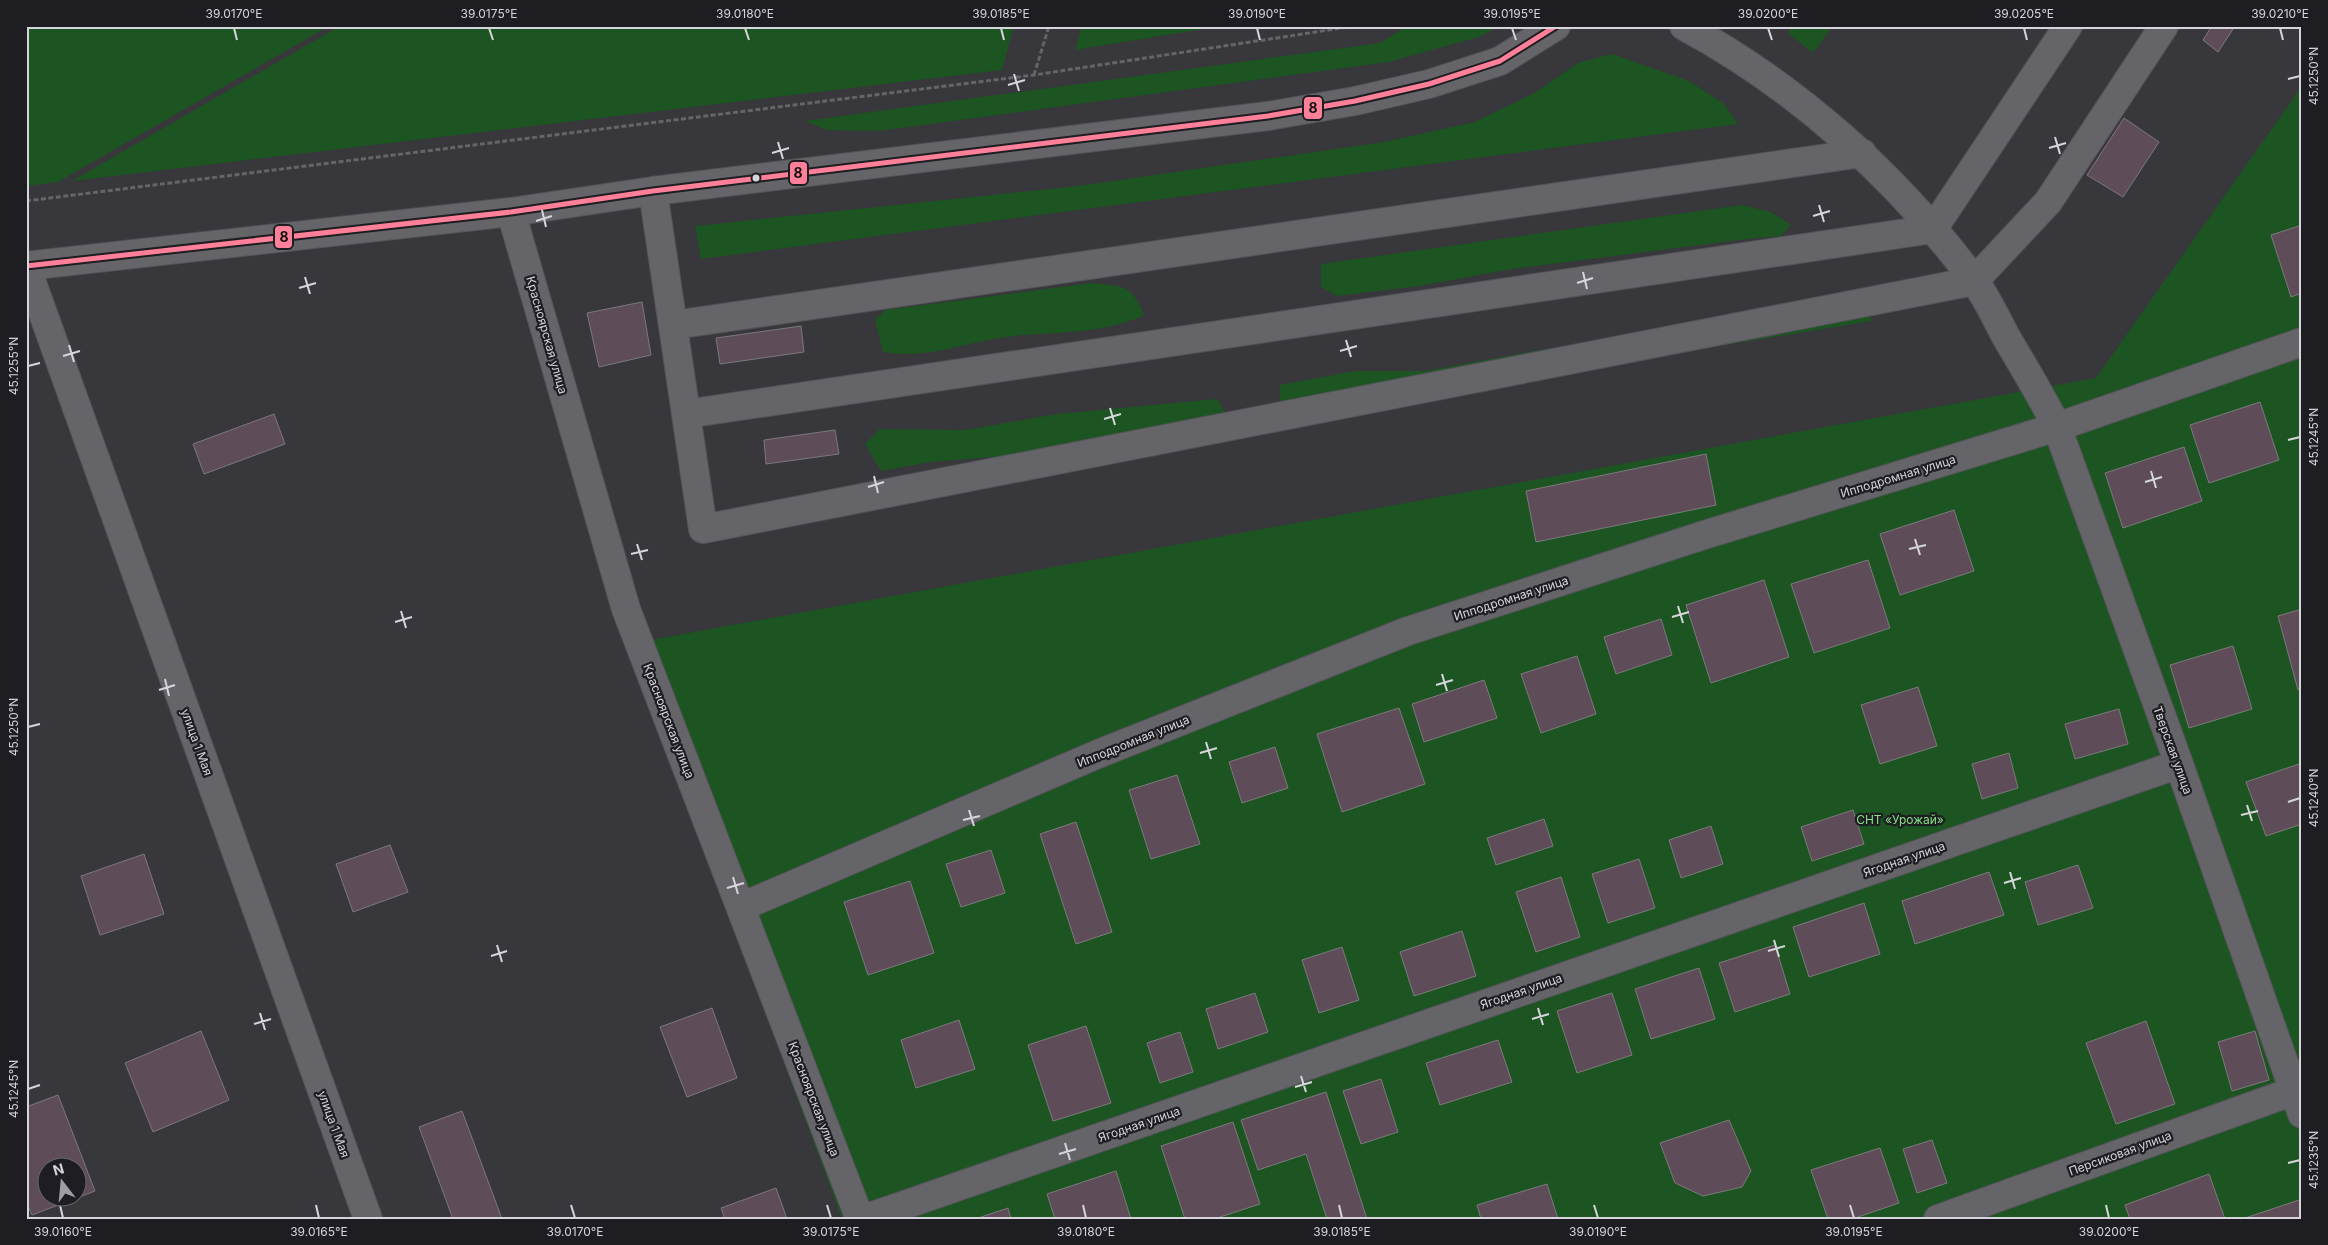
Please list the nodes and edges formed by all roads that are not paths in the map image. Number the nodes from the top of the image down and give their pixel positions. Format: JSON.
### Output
{"nodes":[{"id":1,"x":1556,"y":26,"type":"edge"},
{"id":2,"x":1684,"y":26,"type":"edge"},
{"id":3,"x":2068,"y":26,"type":"edge"},
{"id":4,"x":2164,"y":26,"type":"edge"},
{"id":5,"x":1862,"y":153,"type":"junction"},
{"id":6,"x":653,"y":191,"type":"junction"},
{"id":7,"x":511,"y":212,"type":"junction"},
{"id":8,"x":1933,"y":229,"type":"junction"},
{"id":9,"x":26,"y":266,"type":"edge"},
{"id":10,"x":1974,"y":280,"type":"junction"},
{"id":11,"x":674,"y":324,"type":"junction"},
{"id":12,"x":2302,"y":342,"type":"edge"},
{"id":13,"x":686,"y":414,"type":"junction"},
{"id":14,"x":2057,"y":427,"type":"junction"},
{"id":15,"x":2179,"y":764,"type":"junction"},
{"id":16,"x":741,"y":907,"type":"junction"},
{"id":17,"x":2299,"y":1098,"type":"edge"},
{"id":18,"x":368,"y":1219,"type":"edge"},
{"id":19,"x":862,"y":1219,"type":"edge"},
{"id":20,"x":1938,"y":1219,"type":"edge"}],
"edges":[{"from":1,"to":6,"type":"street"},
{"from":2,"to":5,"type":"street","name":"Тверская улица"},
{"from":3,"to":8,"type":"street"},
{"from":4,"to":10,"type":"street"},
{"from":5,"to":8,"type":"street","name":"Тверская улица"},
{"from":5,"to":11,"type":"street"},
{"from":6,"to":7,"type":"street"},
{"from":6,"to":11,"type":"street"},
{"from":7,"to":9,"type":"street"},
{"from":7,"to":16,"type":"street","name":"Красноярская улица"},
{"from":8,"to":10,"type":"street","name":"Тверская улица"},
{"from":8,"to":13,"type":"street"},
{"from":9,"to":18,"type":"street","name":"улица 1 Мая"},
{"from":10,"to":13,"type":"street"},
{"from":10,"to":14,"type":"street","name":"Тверская улица"},
{"from":11,"to":13,"type":"street"},
{"from":12,"to":14,"type":"street","name":"Ипподромная улица"},
{"from":14,"to":15,"type":"street","name":"Тверская улица"},
{"from":14,"to":16,"type":"street","name":"Ипподромная улица"},
{"from":15,"to":17,"type":"street","name":"Тверская улица"},
{"from":15,"to":19,"type":"street","name":"Ягодная улица"},
{"from":16,"to":19,"type":"street","name":"Красноярская улица"},
{"from":17,"to":20,"type":"street","name":"Персиковая улица"}]}
